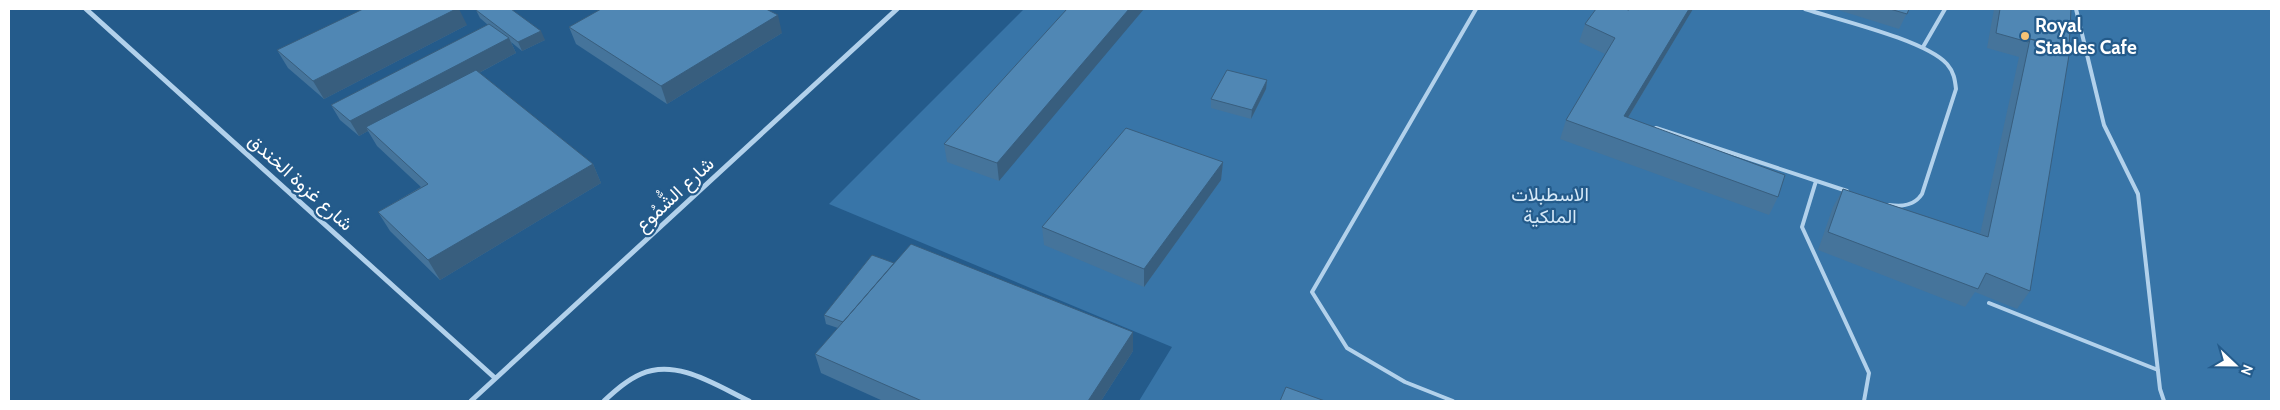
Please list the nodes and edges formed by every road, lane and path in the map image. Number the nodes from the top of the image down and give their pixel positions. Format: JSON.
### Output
{"nodes":[{"id":1,"x":86,"y":9,"type":"edge"},
{"id":2,"x":898,"y":9,"type":"edge"},
{"id":3,"x":1476,"y":9,"type":"edge"},
{"id":4,"x":1805,"y":9,"type":"edge"},
{"id":5,"x":1945,"y":9,"type":"edge"},
{"id":6,"x":2076,"y":9,"type":"edge"},
{"id":7,"x":1922,"y":48,"type":"junction"},
{"id":8,"x":1656,"y":128,"type":"edge"},
{"id":9,"x":1816,"y":181,"type":"junction"},
{"id":10,"x":1849,"y":192,"type":"edge"},
{"id":11,"x":1883,"y":203,"type":"edge"},
{"id":12,"x":1990,"y":303,"type":"dead end"},
{"id":13,"x":2158,"y":370,"type":"junction"},
{"id":14,"x":495,"y":378,"type":"junction"},
{"id":15,"x":471,"y":401,"type":"edge"},
{"id":16,"x":604,"y":401,"type":"edge"},
{"id":17,"x":748,"y":401,"type":"edge"},
{"id":18,"x":1453,"y":401,"type":"edge"},
{"id":19,"x":1864,"y":401,"type":"edge"},
{"id":20,"x":2164,"y":401,"type":"edge"}],
"edges":[{"from":1,"to":14,"type":"street","name":"شارع غزوة الخندق"},
{"from":2,"to":14,"type":"street","name":"شارع الشُّمُوع"},
{"from":3,"to":18,"type":"lane"},
{"from":4,"to":7,"type":"lane"},
{"from":5,"to":7,"type":"lane"},
{"from":6,"to":13,"type":"lane"},
{"from":7,"to":11,"type":"lane"},
{"from":8,"to":9,"type":"lane"},
{"from":9,"to":10,"type":"lane"},
{"from":9,"to":19,"type":"lane"},
{"from":12,"to":13,"type":"lane"},
{"from":13,"to":20,"type":"lane"},
{"from":14,"to":15,"type":"street","name":"شارع الشُّمُوع"},
{"from":16,"to":17,"type":"street"}]}
